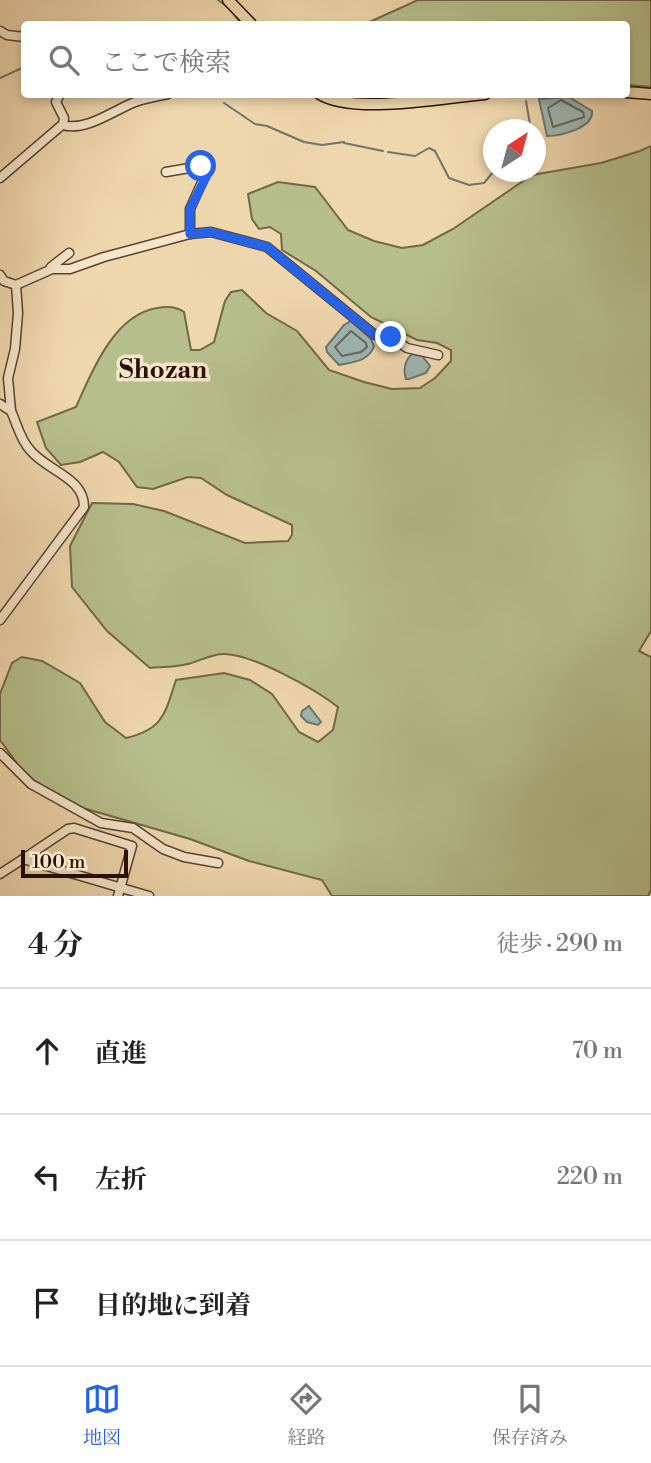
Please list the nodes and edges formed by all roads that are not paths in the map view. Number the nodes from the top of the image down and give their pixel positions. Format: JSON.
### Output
{"nodes":[{"id":1,"x":228,"y":0,"type":"edge"},
{"id":2,"x":248,"y":21,"type":"edge"},
{"id":3,"x":0,"y":31,"type":"edge"},
{"id":4,"x":21,"y":37,"type":"edge"},
{"id":5,"x":630,"y":92,"type":"edge"},
{"id":6,"x":651,"y":94,"type":"edge"},
{"id":7,"x":58,"y":98,"type":"edge"},
{"id":8,"x":150,"y":98,"type":"edge"},
{"id":9,"x":326,"y":98,"type":"edge"},
{"id":10,"x":435,"y":98,"type":"edge"},
{"id":11,"x":63,"y":125,"type":"junction"},
{"id":12,"x":166,"y":172,"type":"dead end"},
{"id":13,"x":0,"y":178,"type":"edge"},
{"id":14,"x":190,"y":234,"type":"junction"},
{"id":15,"x":69,"y":253,"type":"dead end"},
{"id":16,"x":50,"y":270,"type":"junction"},
{"id":17,"x":0,"y":275,"type":"edge"},
{"id":18,"x":16,"y":285,"type":"junction"},
{"id":19,"x":438,"y":355,"type":"dead end"},
{"id":20,"x":0,"y":404,"type":"edge"},
{"id":21,"x":11,"y":411,"type":"junction"},
{"id":22,"x":0,"y":620,"type":"edge"},
{"id":23,"x":0,"y":753,"type":"edge"},
{"id":24,"x":23,"y":859,"type":"junction"},
{"id":25,"x":218,"y":863,"type":"dead end"},
{"id":26,"x":0,"y":874,"type":"edge"},
{"id":27,"x":119,"y":892,"type":"edge"},
{"id":28,"x":149,"y":896,"type":"edge"}],
"edges":[{"from":1,"to":2,"type":"main road"},
{"from":3,"to":4,"type":"street"},
{"from":5,"to":6,"type":"main road"},
{"from":7,"to":11,"type":"street"},
{"from":8,"to":11,"type":"street"},
{"from":9,"to":10,"type":"main road"},
{"from":11,"to":13,"type":"street"},
{"from":12,"to":14,"type":"street"},
{"from":14,"to":16,"type":"street"},
{"from":14,"to":19,"type":"street"},
{"from":15,"to":16,"type":"street"},
{"from":16,"to":18,"type":"street"},
{"from":17,"to":18,"type":"street"},
{"from":18,"to":21,"type":"street"},
{"from":20,"to":21,"type":"street"},
{"from":21,"to":22,"type":"street"},
{"from":23,"to":25,"type":"street"},
{"from":24,"to":26,"type":"street"},
{"from":24,"to":27,"type":"street"},
{"from":24,"to":27,"type":"street"},
{"from":27,"to":28,"type":"street"}]}
